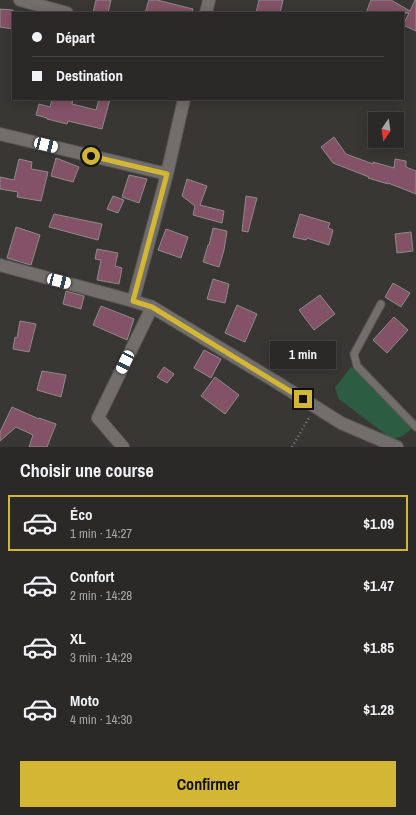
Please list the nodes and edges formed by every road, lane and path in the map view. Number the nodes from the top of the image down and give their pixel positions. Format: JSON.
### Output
{"nodes":[{"id":1,"x":20,"y":0,"type":"edge"},
{"id":2,"x":209,"y":0,"type":"edge"},
{"id":3,"x":63,"y":12,"type":"edge"},
{"id":4,"x":206,"y":12,"type":"edge"},
{"id":5,"x":184,"y":100,"type":"edge"},
{"id":6,"x":0,"y":134,"type":"edge"},
{"id":7,"x":167,"y":174,"type":"junction"},
{"id":8,"x":0,"y":265,"type":"edge"},
{"id":9,"x":133,"y":301,"type":"junction"},
{"id":10,"x":381,"y":304,"type":"dead end"},
{"id":11,"x":152,"y":307,"type":"junction"},
{"id":12,"x":315,"y":407,"type":"junction"},
{"id":13,"x":416,"y":427,"type":"edge"},
{"id":14,"x":123,"y":447,"type":"edge"},
{"id":15,"x":292,"y":447,"type":"edge"},
{"id":16,"x":397,"y":447,"type":"edge"}],
"edges":[{"from":1,"to":3,"type":"street"},
{"from":2,"to":4,"type":"street"},
{"from":5,"to":7,"type":"street"},
{"from":6,"to":7,"type":"street"},
{"from":7,"to":9,"type":"street"},
{"from":8,"to":9,"type":"street"},
{"from":9,"to":11,"type":"street"},
{"from":10,"to":13,"type":"lane"},
{"from":11,"to":12,"type":"street"},
{"from":11,"to":14,"type":"street"},
{"from":12,"to":15,"type":"path"},
{"from":12,"to":16,"type":"street"}]}
